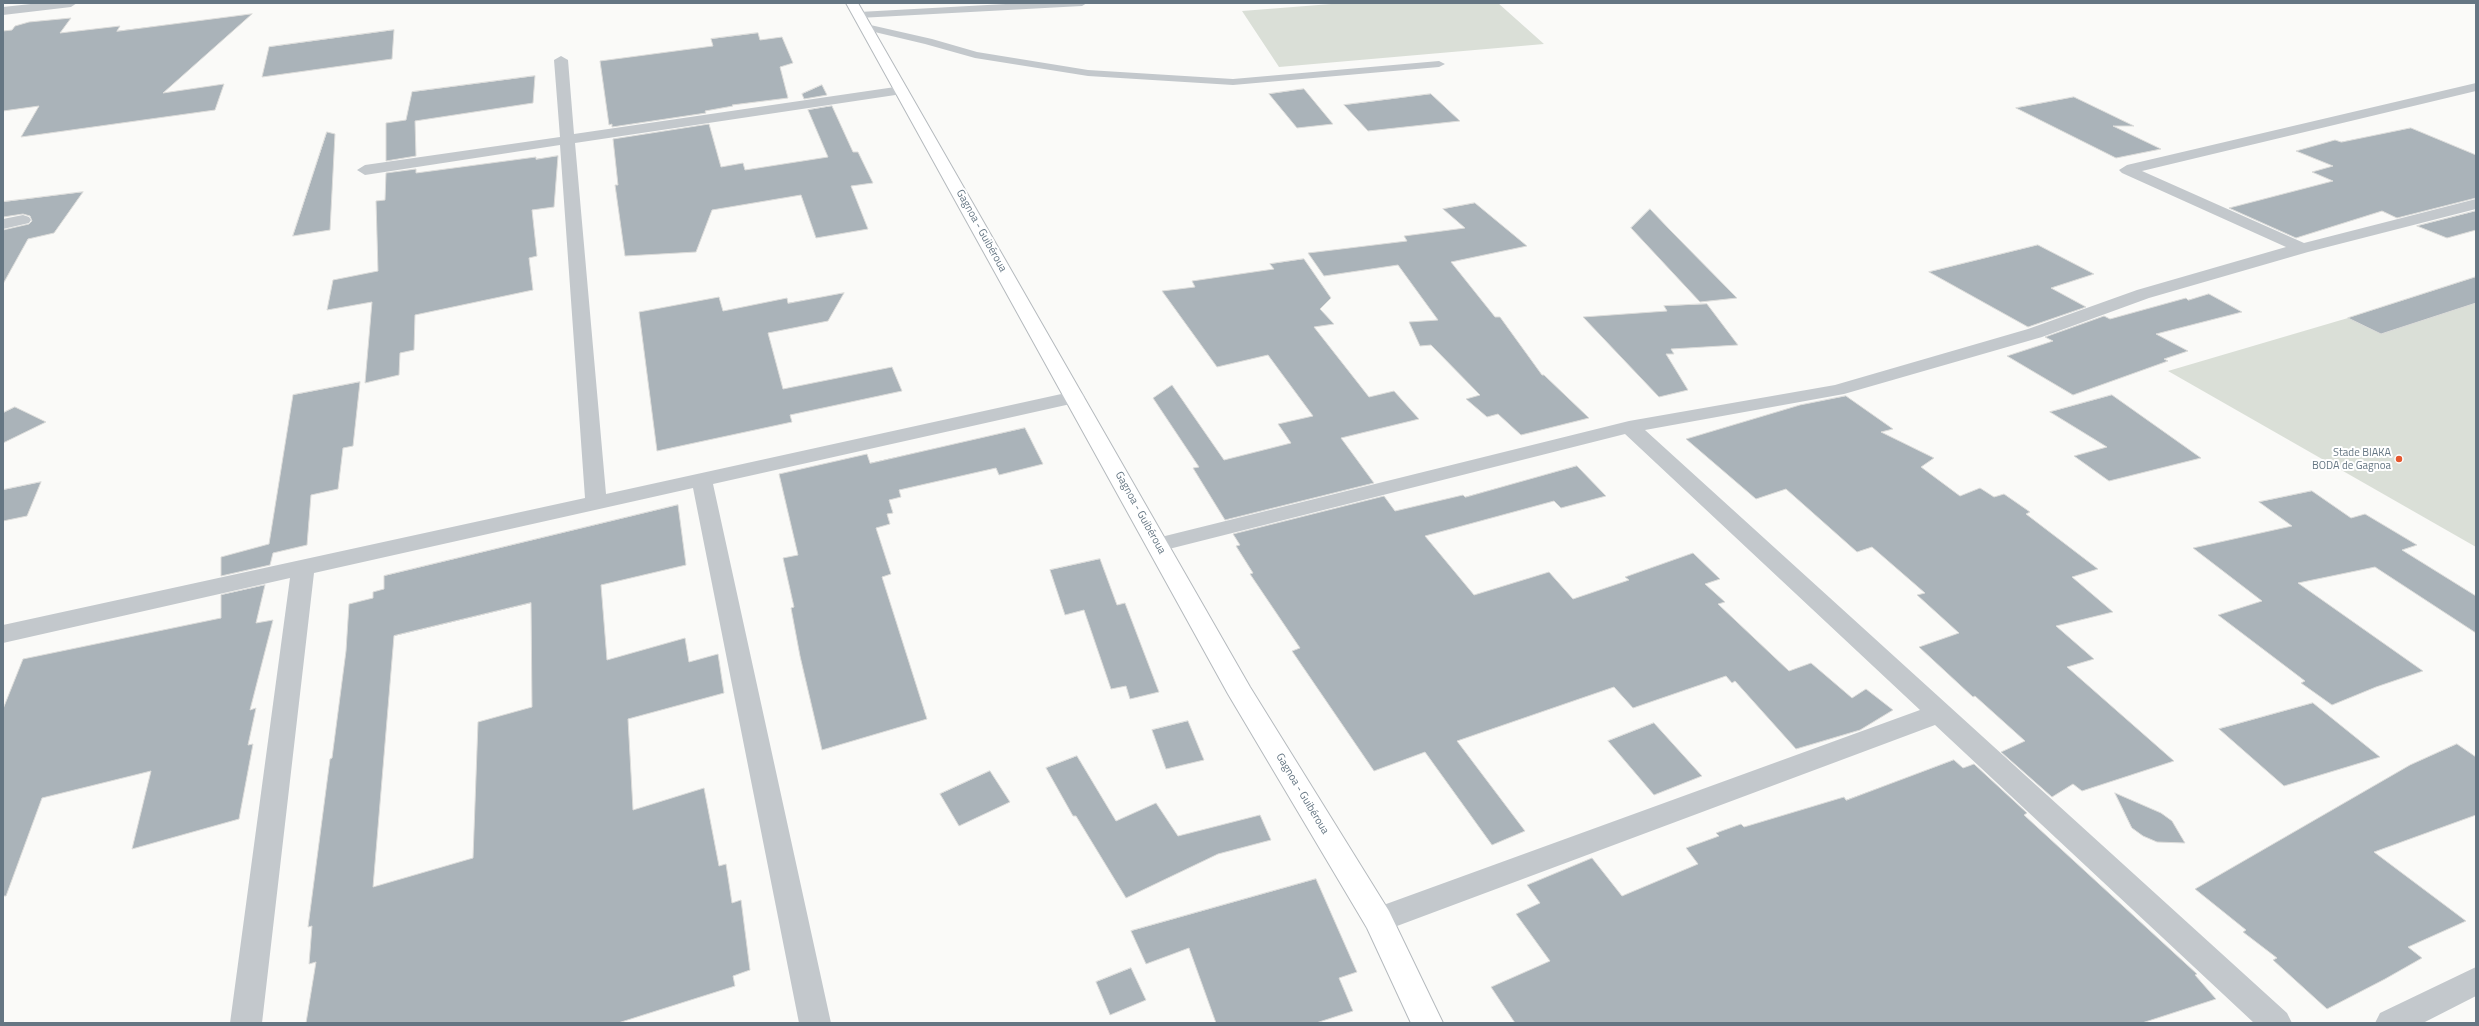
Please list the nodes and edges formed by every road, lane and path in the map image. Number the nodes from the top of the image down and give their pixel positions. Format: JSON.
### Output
{"nodes":[{"id":1,"x":71,"y":3,"type":"edge"},
{"id":2,"x":1082,"y":3,"type":"edge"},
{"id":3,"x":3,"y":11,"type":"edge"},
{"id":4,"x":859,"y":15,"type":"edge"},
{"id":5,"x":561,"y":60,"type":"dead end"},
{"id":6,"x":1438,"y":64,"type":"dead end"},
{"id":7,"x":2476,"y":87,"type":"edge"},
{"id":8,"x":902,"y":90,"type":"junction"},
{"id":9,"x":567,"y":140,"type":"junction"},
{"id":10,"x":365,"y":170,"type":"dead end"},
{"id":11,"x":2476,"y":204,"type":"edge"},
{"id":12,"x":24,"y":220,"type":"dead end"},
{"id":13,"x":3,"y":224,"type":"edge"},
{"id":14,"x":2302,"y":248,"type":"junction"},
{"id":15,"x":1075,"y":397,"type":"junction"},
{"id":16,"x":1628,"y":427,"type":"junction"},
{"id":17,"x":702,"y":480,"type":"junction"},
{"id":18,"x":596,"y":503,"type":"junction"},
{"id":19,"x":1157,"y":544,"type":"junction"},
{"id":20,"x":303,"y":568,"type":"junction"},
{"id":21,"x":3,"y":634,"type":"edge"},
{"id":22,"x":1940,"y":713,"type":"junction"},
{"id":23,"x":1378,"y":920,"type":"junction"},
{"id":24,"x":2476,"y":982,"type":"edge"},
{"id":25,"x":246,"y":1023,"type":"edge"},
{"id":26,"x":815,"y":1023,"type":"edge"},
{"id":27,"x":1428,"y":1023,"type":"edge"},
{"id":28,"x":2276,"y":1023,"type":"edge"},
{"id":29,"x":2391,"y":1023,"type":"edge"}],
"edges":[{"from":1,"to":3,"type":"street"},
{"from":2,"to":4,"type":"lane"},
{"from":4,"to":6,"type":"lane"},
{"from":4,"to":8,"type":"main road","name":"Gagnoa - Guibéroua"},
{"from":5,"to":9,"type":"street"},
{"from":7,"to":14,"type":"street"},
{"from":8,"to":9,"type":"street"},
{"from":8,"to":15,"type":"main road","name":"Gagnoa - Guibéroua"},
{"from":9,"to":10,"type":"street"},
{"from":9,"to":18,"type":"street"},
{"from":11,"to":14,"type":"street"},
{"from":12,"to":13,"type":"street"},
{"from":14,"to":16,"type":"street"},
{"from":15,"to":17,"type":"street"},
{"from":15,"to":19,"type":"main road","name":"Gagnoa - Guibéroua"},
{"from":16,"to":19,"type":"street"},
{"from":16,"to":22,"type":"street"},
{"from":17,"to":18,"type":"street"},
{"from":17,"to":26,"type":"street"},
{"from":18,"to":20,"type":"street"},
{"from":19,"to":23,"type":"main road","name":"Gagnoa - Guibéroua"},
{"from":20,"to":21,"type":"street"},
{"from":20,"to":25,"type":"street"},
{"from":22,"to":23,"type":"street"},
{"from":22,"to":28,"type":"street"},
{"from":23,"to":27,"type":"main road","name":"Gagnoa - Guibéroua"},
{"from":24,"to":29,"type":"street"}]}
